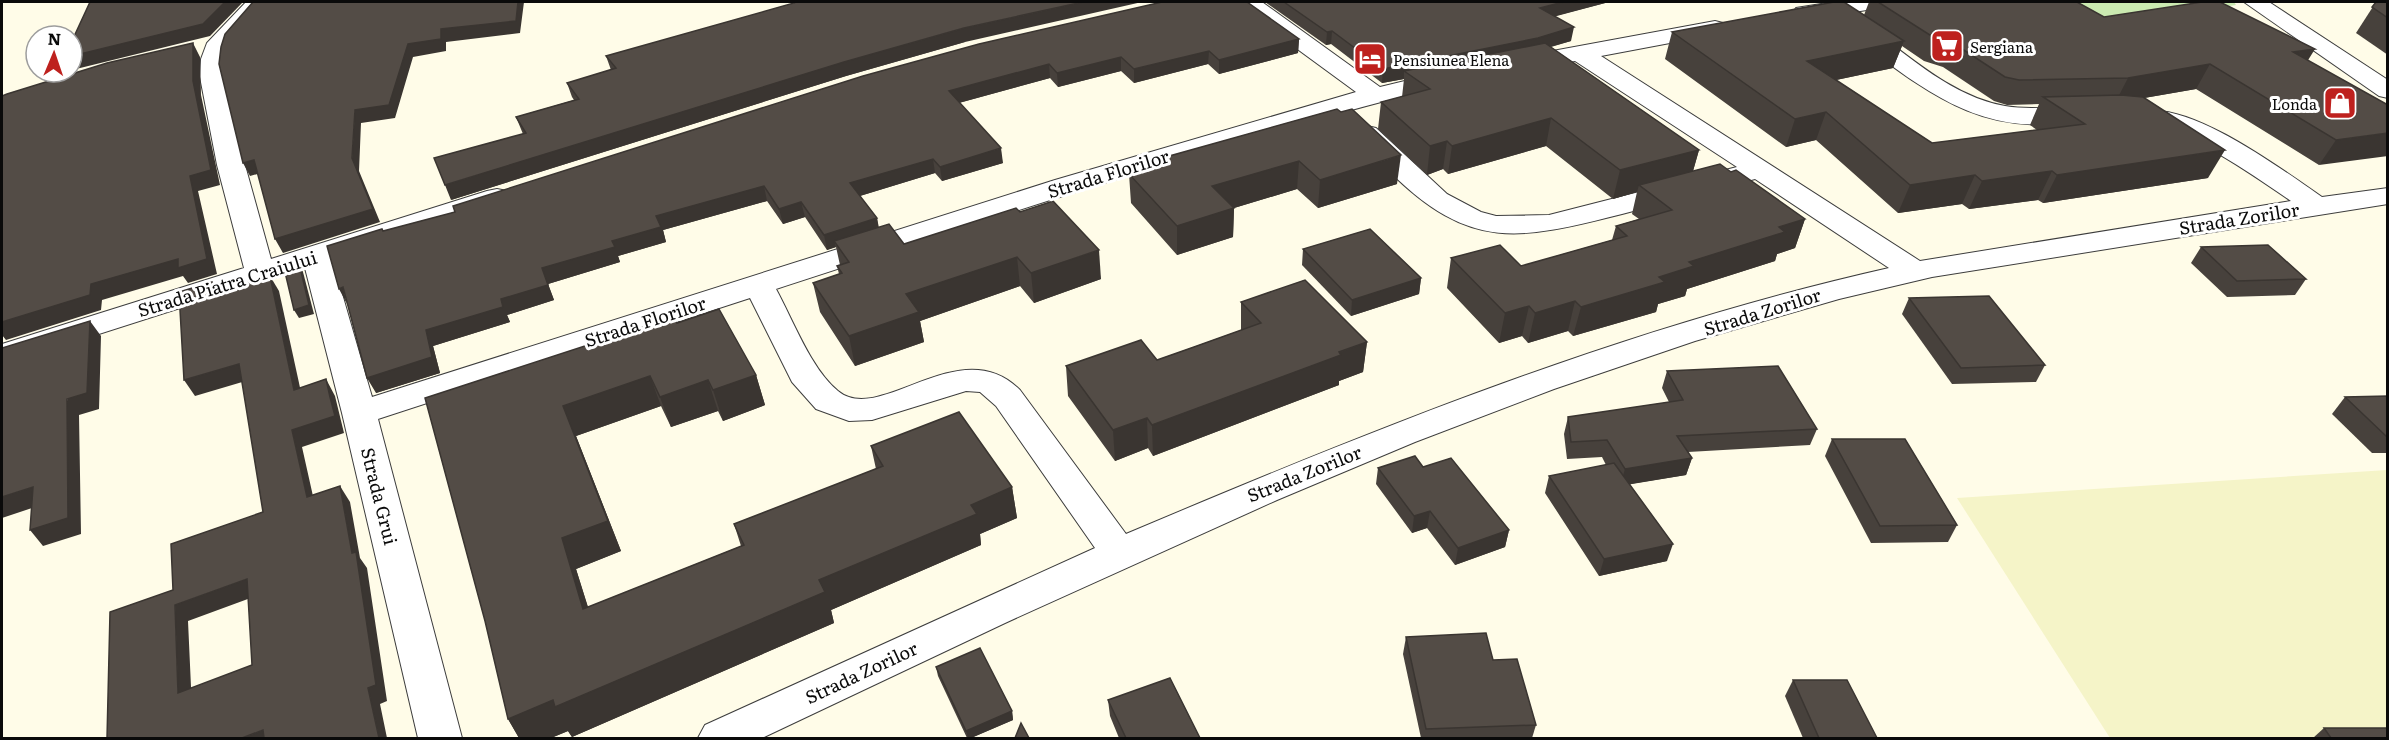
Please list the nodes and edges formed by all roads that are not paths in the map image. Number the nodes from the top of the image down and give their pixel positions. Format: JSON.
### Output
{"nodes":[{"id":1,"x":258,"y":2,"type":"edge"},
{"id":2,"x":1248,"y":2,"type":"edge"},
{"id":3,"x":1873,"y":2,"type":"edge"},
{"id":4,"x":2255,"y":2,"type":"edge"},
{"id":5,"x":1827,"y":9,"type":"junction"},
{"id":6,"x":1782,"y":17,"type":"edge"},
{"id":7,"x":1736,"y":25,"type":"edge"},
{"id":8,"x":219,"y":43,"type":"junction"},
{"id":9,"x":189,"y":50,"type":"edge"},
{"id":10,"x":1578,"y":52,"type":"junction"},
{"id":11,"x":2388,"y":91,"type":"edge"},
{"id":12,"x":1374,"y":94,"type":"junction"},
{"id":13,"x":1335,"y":105,"type":"junction"},
{"id":14,"x":2107,"y":112,"type":"edge"},
{"id":15,"x":2132,"y":113,"type":"edge"},
{"id":16,"x":1758,"y":170,"type":"junction"},
{"id":17,"x":519,"y":190,"type":"edge"},
{"id":18,"x":2388,"y":196,"type":"edge"},
{"id":19,"x":2317,"y":206,"type":"junction"},
{"id":20,"x":316,"y":255,"type":"junction"},
{"id":21,"x":1913,"y":270,"type":"junction"},
{"id":22,"x":260,"y":272,"type":"junction"},
{"id":23,"x":758,"y":284,"type":"junction"},
{"id":24,"x":2,"y":355,"type":"edge"},
{"id":25,"x":359,"y":413,"type":"junction"},
{"id":26,"x":1118,"y":552,"type":"junction"},
{"id":27,"x":440,"y":738,"type":"edge"},
{"id":28,"x":720,"y":738,"type":"edge"}],
"edges":[{"from":1,"to":8,"type":"street"},
{"from":2,"to":12,"type":"street"},
{"from":3,"to":5,"type":"street"},
{"from":4,"to":11,"type":"street"},
{"from":5,"to":6,"type":"street"},
{"from":5,"to":14,"type":"street"},
{"from":7,"to":10,"type":"street","name":"Strada Florilor"},
{"from":8,"to":9,"type":"street"},
{"from":8,"to":22,"type":"street"},
{"from":10,"to":12,"type":"street","name":"Strada Florilor"},
{"from":10,"to":16,"type":"street"},
{"from":12,"to":13,"type":"street","name":"Strada Florilor"},
{"from":13,"to":16,"type":"street"},
{"from":13,"to":23,"type":"street","name":"Strada Florilor"},
{"from":15,"to":19,"type":"street"},
{"from":16,"to":21,"type":"street"},
{"from":17,"to":20,"type":"street","name":"Strada Piatra Craiului"},
{"from":18,"to":19,"type":"street","name":"Strada Zorilor"},
{"from":19,"to":21,"type":"street","name":"Strada Zorilor"},
{"from":20,"to":22,"type":"street","name":"Strada Piatra Craiului"},
{"from":20,"to":25,"type":"street","name":"Strada Grui"},
{"from":21,"to":26,"type":"street","name":"Strada Zorilor"},
{"from":22,"to":24,"type":"street","name":"Strada Piatra Craiului"},
{"from":23,"to":25,"type":"street","name":"Strada Florilor"},
{"from":23,"to":26,"type":"street"},
{"from":25,"to":27,"type":"street","name":"Strada Grui"},
{"from":26,"to":28,"type":"street","name":"Strada Zorilor"}]}
